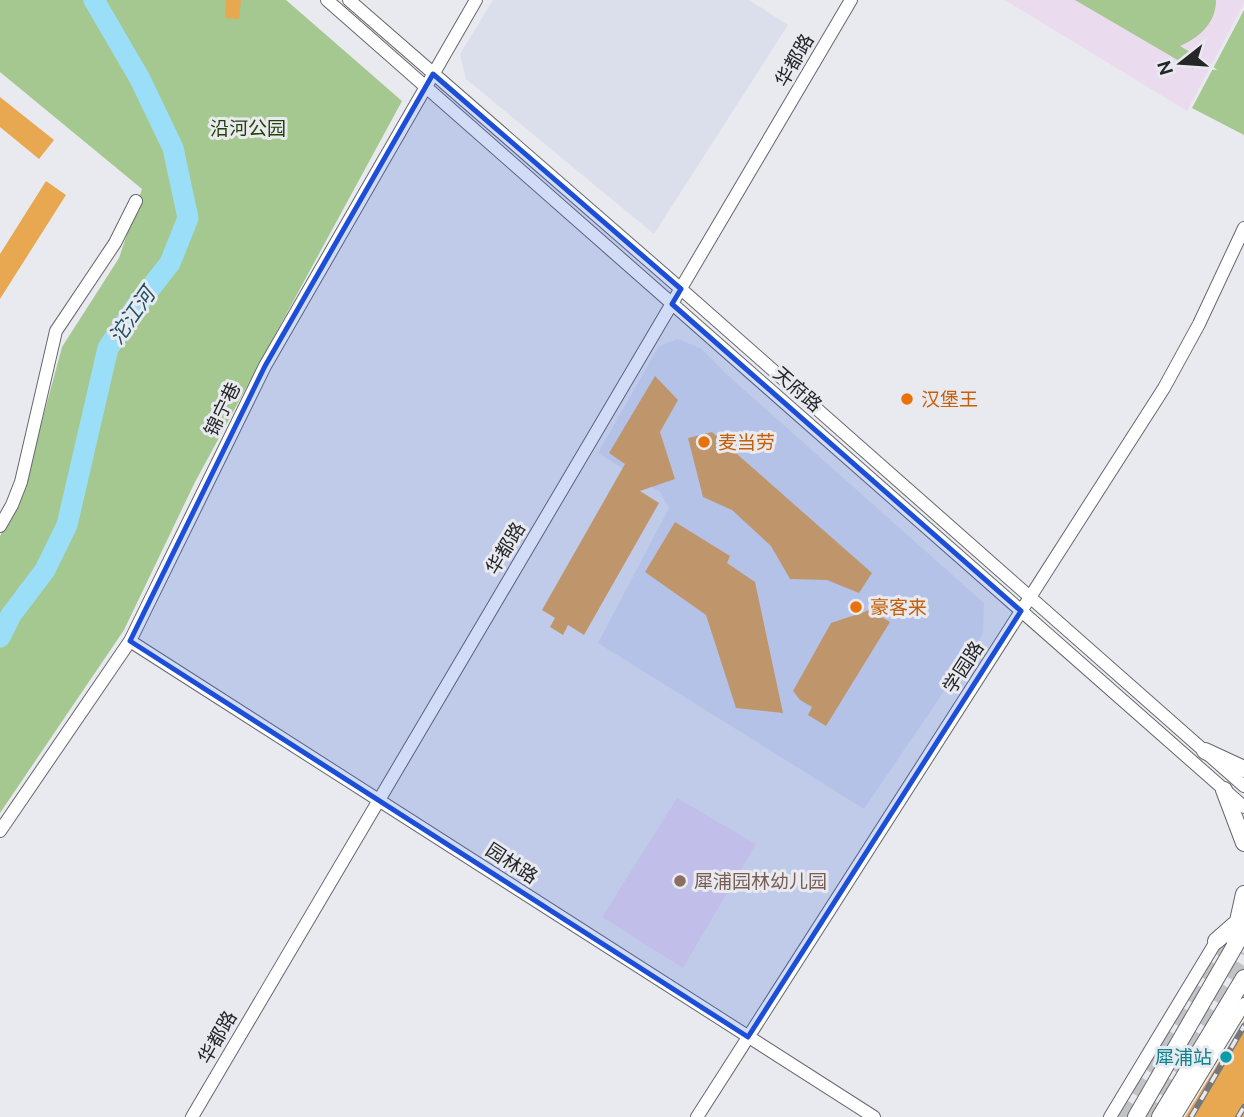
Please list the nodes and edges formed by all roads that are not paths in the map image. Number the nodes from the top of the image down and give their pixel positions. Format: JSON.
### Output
{"nodes":[{"id":1,"x":327,"y":0,"type":"edge"},
{"id":2,"x":349,"y":0,"type":"edge"},
{"id":3,"x":476,"y":0,"type":"edge"},
{"id":4,"x":852,"y":0,"type":"edge"},
{"id":5,"x":433,"y":74,"type":"junction"},
{"id":6,"x":426,"y":88,"type":"junction"},
{"id":7,"x":136,"y":201,"type":"dead end"},
{"id":8,"x":1244,"y":228,"type":"edge"},
{"id":9,"x":681,"y":289,"type":"junction"},
{"id":10,"x":672,"y":304,"type":"junction"},
{"id":11,"x":0,"y":526,"type":"edge"},
{"id":12,"x":1030,"y":598,"type":"junction"},
{"id":13,"x":1021,"y":611,"type":"junction"},
{"id":14,"x":130,"y":641,"type":"junction"},
{"id":15,"x":1205,"y":751,"type":"junction"},
{"id":16,"x":1244,"y":769,"type":"edge"},
{"id":17,"x":1244,"y":786,"type":"edge"},
{"id":18,"x":1224,"y":790,"type":"junction"},
{"id":19,"x":378,"y":800,"type":"junction"},
{"id":20,"x":1244,"y":807,"type":"edge"},
{"id":21,"x":0,"y":831,"type":"edge"},
{"id":22,"x":1244,"y":843,"type":"edge"},
{"id":23,"x":1243,"y":910,"type":"edge"},
{"id":24,"x":1216,"y":941,"type":"joint"},
{"id":25,"x":1244,"y":978,"type":"edge"},
{"id":26,"x":1244,"y":1004,"type":"edge"},
{"id":27,"x":748,"y":1037,"type":"junction"},
{"id":28,"x":192,"y":1117,"type":"edge"},
{"id":29,"x":697,"y":1117,"type":"edge"},
{"id":30,"x":874,"y":1117,"type":"edge"},
{"id":31,"x":1110,"y":1117,"type":"edge"},
{"id":32,"x":1136,"y":1117,"type":"edge"},
{"id":33,"x":1160,"y":1117,"type":"edge"},
{"id":34,"x":1175,"y":1117,"type":"edge"}],
"edges":[{"from":1,"to":6,"type":"street","name":"天府路"},
{"from":2,"to":5,"type":"street","name":"天府路"},
{"from":3,"to":5,"type":"street","name":"锦宁巷"},
{"from":4,"to":9,"type":"street","name":"华都路"},
{"from":5,"to":6,"type":"street","name":"锦宁巷"},
{"from":5,"to":9,"type":"street","name":"天府路"},
{"from":6,"to":10,"type":"street","name":"天府路"},
{"from":6,"to":14,"type":"street","name":"锦宁巷"},
{"from":7,"to":11,"type":"street"},
{"from":8,"to":12,"type":"street","name":"学园路"},
{"from":9,"to":10,"type":"street","name":"华都路"},
{"from":9,"to":12,"type":"street","name":"天府路"},
{"from":10,"to":13,"type":"street","name":"天府路"},
{"from":10,"to":19,"type":"street","name":"华都路"},
{"from":12,"to":13,"type":"street","name":"学园路"},
{"from":12,"to":15,"type":"street","name":"天府路"},
{"from":13,"to":18,"type":"street","name":"天府路"},
{"from":13,"to":27,"type":"street","name":"学园路"},
{"from":14,"to":19,"type":"street","name":"园林路"},
{"from":14,"to":21,"type":"street","name":"锦宁巷"},
{"from":15,"to":16,"type":"main road"},
{"from":15,"to":17,"type":"street","name":"天府路"},
{"from":18,"to":20,"type":"street","name":"天府路"},
{"from":18,"to":22,"type":"main road"},
{"from":19,"to":27,"type":"street","name":"园林路"},
{"from":19,"to":28,"type":"street","name":"华都路"},
{"from":23,"to":24,"type":"main road"},
{"from":23,"to":32,"type":"main road"},
{"from":24,"to":31,"type":"street"},
{"from":25,"to":33,"type":"main road"},
{"from":26,"to":34,"type":"street"},
{"from":27,"to":29,"type":"street","name":"学园路"},
{"from":27,"to":30,"type":"street","name":"园林路"}]}
